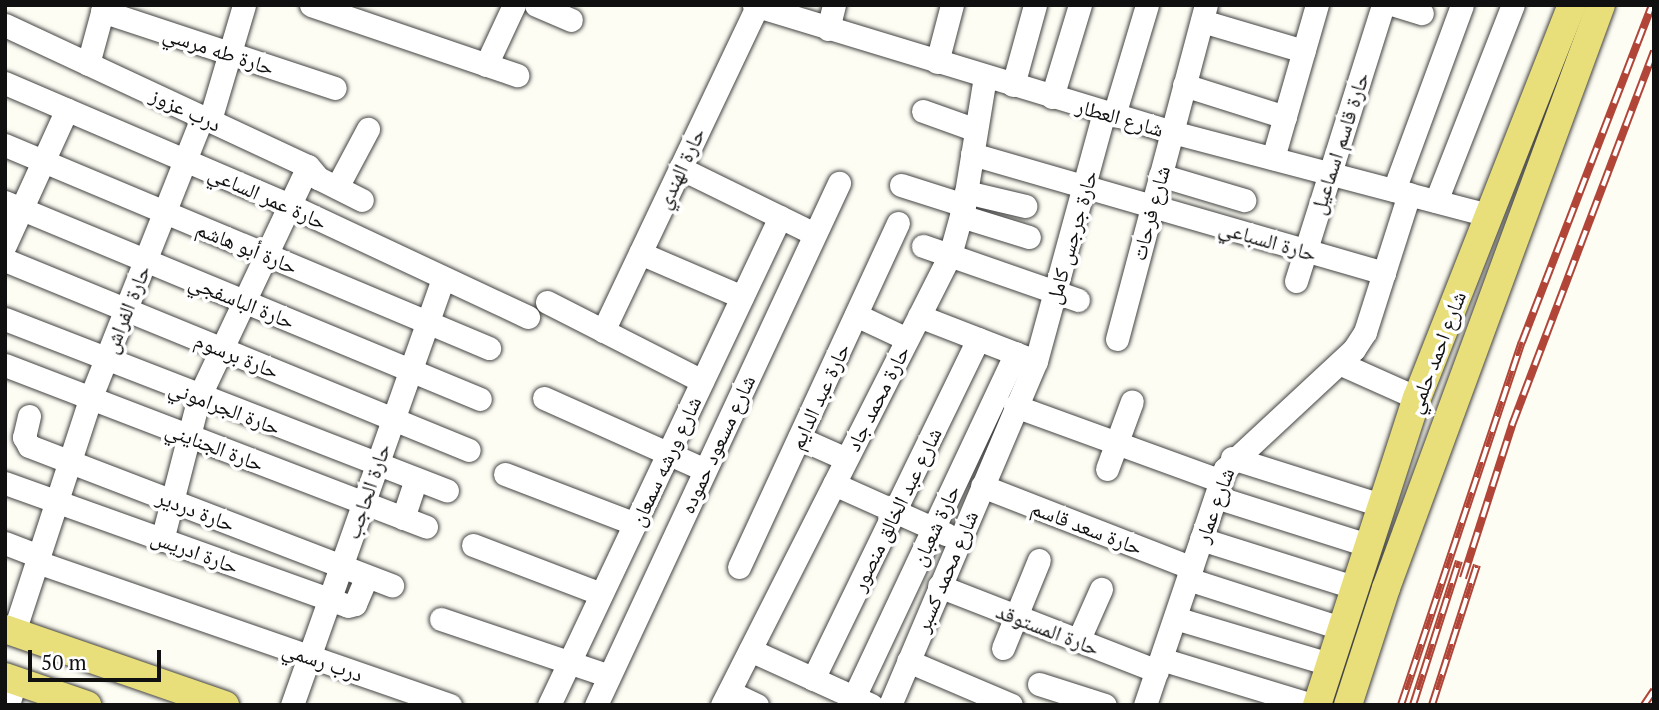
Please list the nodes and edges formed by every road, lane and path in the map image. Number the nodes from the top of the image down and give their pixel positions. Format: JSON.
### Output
{"nodes":[{"id":1,"x":244,"y":5,"type":"edge"},
{"id":2,"x":311,"y":5,"type":"edge"},
{"id":3,"x":514,"y":5,"type":"edge"},
{"id":4,"x":536,"y":5,"type":"edge"},
{"id":5,"x":834,"y":5,"type":"edge"},
{"id":6,"x":952,"y":5,"type":"edge"},
{"id":7,"x":1035,"y":5,"type":"edge"},
{"id":8,"x":1080,"y":5,"type":"edge"},
{"id":9,"x":1147,"y":5,"type":"edge"},
{"id":10,"x":1317,"y":5,"type":"edge"},
{"id":11,"x":1383,"y":5,"type":"edge"},
{"id":12,"x":1395,"y":5,"type":"edge"},
{"id":13,"x":1462,"y":5,"type":"edge"},
{"id":14,"x":1513,"y":5,"type":"edge"},
{"id":15,"x":1572,"y":5,"type":"edge"},
{"id":16,"x":1601,"y":5,"type":"edge"},
{"id":17,"x":755,"y":6,"type":"edge"},
{"id":18,"x":103,"y":8,"type":"edge"},
{"id":19,"x":781,"y":9,"type":"edge"},
{"id":20,"x":1204,"y":13,"type":"edge"},
{"id":21,"x":1422,"y":13,"type":"dead end"},
{"id":22,"x":571,"y":20,"type":"dead end"},
{"id":23,"x":5,"y":25,"type":"edge"},
{"id":24,"x":828,"y":29,"type":"junction"},
{"id":25,"x":1304,"y":51,"type":"junction"},
{"id":26,"x":230,"y":53,"type":"junction"},
{"id":27,"x":937,"y":62,"type":"junction"},
{"id":28,"x":88,"y":64,"type":"junction"},
{"id":29,"x":486,"y":65,"type":"junction"},
{"id":30,"x":517,"y":75,"type":"dead end"},
{"id":31,"x":985,"y":77,"type":"junction"},
{"id":32,"x":5,"y":83,"type":"edge"},
{"id":33,"x":1013,"y":85,"type":"junction"},
{"id":34,"x":1184,"y":85,"type":"junction"},
{"id":35,"x":335,"y":88,"type":"dead end"},
{"id":36,"x":1052,"y":97,"type":"junction"},
{"id":37,"x":67,"y":109,"type":"junction"},
{"id":38,"x":923,"y":111,"type":"dead end"},
{"id":39,"x":1109,"y":113,"type":"junction"},
{"id":40,"x":1285,"y":117,"type":"junction"},
{"id":41,"x":206,"y":119,"type":"junction"},
{"id":42,"x":368,"y":129,"type":"dead end"},
{"id":43,"x":976,"y":130,"type":"junction"},
{"id":44,"x":1172,"y":132,"type":"junction"},
{"id":45,"x":5,"y":145,"type":"edge"},
{"id":46,"x":972,"y":154,"type":"junction"},
{"id":47,"x":1273,"y":158,"type":"junction"},
{"id":48,"x":43,"y":161,"type":"junction"},
{"id":49,"x":185,"y":161,"type":"junction"},
{"id":50,"x":308,"y":166,"type":"junction"},
{"id":51,"x":680,"y":167,"type":"junction"},
{"id":52,"x":1330,"y":173,"type":"junction"},
{"id":53,"x":1160,"y":175,"type":"junction"},
{"id":54,"x":839,"y":183,"type":"dead end"},
{"id":55,"x":901,"y":185,"type":"dead end"},
{"id":56,"x":337,"y":187,"type":"junction"},
{"id":57,"x":1086,"y":188,"type":"junction"},
{"id":58,"x":1401,"y":192,"type":"junction"},
{"id":59,"x":362,"y":200,"type":"dead end"},
{"id":60,"x":1244,"y":200,"type":"dead end"},
{"id":61,"x":1436,"y":201,"type":"junction"},
{"id":62,"x":964,"y":204,"type":"junction"},
{"id":63,"x":14,"y":205,"type":"edge"},
{"id":64,"x":289,"y":205,"type":"junction"},
{"id":65,"x":1025,"y":206,"type":"dead end"},
{"id":66,"x":1152,"y":207,"type":"junction"},
{"id":67,"x":164,"y":213,"type":"junction"},
{"id":68,"x":1489,"y":215,"type":"junction"},
{"id":69,"x":780,"y":216,"type":"junction"},
{"id":70,"x":898,"y":223,"type":"dead end"},
{"id":71,"x":816,"y":234,"type":"junction"},
{"id":72,"x":1028,"y":237,"type":"dead end"},
{"id":73,"x":5,"y":245,"type":"edge"},
{"id":74,"x":923,"y":246,"type":"dead end"},
{"id":75,"x":1305,"y":251,"type":"junction"},
{"id":76,"x":640,"y":253,"type":"junction"},
{"id":77,"x":265,"y":254,"type":"junction"},
{"id":78,"x":950,"y":255,"type":"junction"},
{"id":79,"x":5,"y":260,"type":"edge"},
{"id":80,"x":145,"y":261,"type":"junction"},
{"id":81,"x":1384,"y":273,"type":"junction"},
{"id":82,"x":443,"y":278,"type":"junction"},
{"id":83,"x":1296,"y":281,"type":"dead end"},
{"id":84,"x":1056,"y":293,"type":"junction"},
{"id":85,"x":742,"y":297,"type":"junction"},
{"id":86,"x":1078,"y":300,"type":"dead end"},
{"id":87,"x":243,"y":301,"type":"junction"},
{"id":88,"x":547,"y":302,"type":"dead end"},
{"id":89,"x":125,"y":311,"type":"junction"},
{"id":90,"x":856,"y":314,"type":"junction"},
{"id":91,"x":919,"y":316,"type":"junction"},
{"id":92,"x":528,"y":317,"type":"dead end"},
{"id":93,"x":5,"y":318,"type":"edge"},
{"id":94,"x":428,"y":322,"type":"junction"},
{"id":95,"x":603,"y":331,"type":"junction"},
{"id":96,"x":907,"y":339,"type":"junction"},
{"id":97,"x":978,"y":339,"type":"junction"},
{"id":98,"x":1117,"y":339,"type":"dead end"},
{"id":99,"x":489,"y":348,"type":"dead end"},
{"id":100,"x":221,"y":349,"type":"junction"},
{"id":101,"x":1026,"y":357,"type":"junction"},
{"id":102,"x":106,"y":360,"type":"junction"},
{"id":103,"x":1341,"y":364,"type":"junction"},
{"id":104,"x":5,"y":365,"type":"edge"},
{"id":105,"x":410,"y":370,"type":"junction"},
{"id":106,"x":702,"y":382,"type":"junction"},
{"id":107,"x":199,"y":397,"type":"junction"},
{"id":108,"x":544,"y":398,"type":"dead end"},
{"id":109,"x":1418,"y":398,"type":"junction"},
{"id":110,"x":90,"y":399,"type":"junction"},
{"id":111,"x":480,"y":399,"type":"dead end"},
{"id":112,"x":1132,"y":401,"type":"dead end"},
{"id":113,"x":1015,"y":406,"type":"junction"},
{"id":114,"x":29,"y":416,"type":"dead end"},
{"id":115,"x":393,"y":419,"type":"junction"},
{"id":116,"x":188,"y":435,"type":"junction"},
{"id":117,"x":799,"y":438,"type":"junction"},
{"id":118,"x":1117,"y":443,"type":"junction"},
{"id":119,"x":469,"y":450,"type":"dead end"},
{"id":120,"x":668,"y":453,"type":"junction"},
{"id":121,"x":1232,"y":458,"type":"junction"},
{"id":122,"x":846,"y":460,"type":"junction"},
{"id":123,"x":70,"y":461,"type":"junction"},
{"id":124,"x":377,"y":464,"type":"junction"},
{"id":125,"x":1107,"y":469,"type":"dead end"},
{"id":126,"x":705,"y":470,"type":"junction"},
{"id":127,"x":505,"y":474,"type":"dead end"},
{"id":128,"x":416,"y":479,"type":"junction"},
{"id":129,"x":5,"y":483,"type":"edge"},
{"id":130,"x":834,"y":484,"type":"junction"},
{"id":131,"x":982,"y":486,"type":"junction"},
{"id":132,"x":1218,"y":489,"type":"junction"},
{"id":133,"x":447,"y":490,"type":"dead end"},
{"id":134,"x":172,"y":500,"type":"junction"},
{"id":135,"x":57,"y":502,"type":"junction"},
{"id":136,"x":363,"y":503,"type":"junction"},
{"id":137,"x":1381,"y":505,"type":"junction"},
{"id":138,"x":895,"y":512,"type":"junction"},
{"id":139,"x":403,"y":518,"type":"junction"},
{"id":140,"x":635,"y":524,"type":"junction"},
{"id":141,"x":425,"y":527,"type":"dead end"},
{"id":142,"x":933,"y":528,"type":"junction"},
{"id":143,"x":1201,"y":539,"type":"junction"},
{"id":144,"x":162,"y":540,"type":"junction"},
{"id":145,"x":958,"y":540,"type":"junction"},
{"id":146,"x":5,"y":543,"type":"edge"},
{"id":147,"x":474,"y":545,"type":"dead end"},
{"id":148,"x":1367,"y":545,"type":"junction"},
{"id":149,"x":38,"y":559,"type":"junction"},
{"id":150,"x":1039,"y":560,"type":"dead end"},
{"id":151,"x":341,"y":566,"type":"junction"},
{"id":152,"x":739,"y":568,"type":"dead end"},
{"id":153,"x":1190,"y":573,"type":"junction"},
{"id":154,"x":367,"y":576,"type":"junction"},
{"id":155,"x":1355,"y":583,"type":"junction"},
{"id":156,"x":391,"y":585,"type":"dead end"},
{"id":157,"x":939,"y":586,"type":"junction"},
{"id":158,"x":1386,"y":588,"type":"junction"},
{"id":159,"x":1101,"y":589,"type":"dead end"},
{"id":160,"x":601,"y":594,"type":"junction"},
{"id":161,"x":329,"y":599,"type":"junction"},
{"id":162,"x":1016,"y":617,"type":"junction"},
{"id":163,"x":1175,"y":618,"type":"junction"},
{"id":164,"x":441,"y":619,"type":"dead end"},
{"id":165,"x":1341,"y":628,"type":"junction"},
{"id":166,"x":9,"y":631,"type":"edge"},
{"id":167,"x":1078,"y":641,"type":"junction"},
{"id":168,"x":1003,"y":648,"type":"dead end"},
{"id":169,"x":750,"y":650,"type":"junction"},
{"id":170,"x":309,"y":656,"type":"junction"},
{"id":171,"x":908,"y":661,"type":"junction"},
{"id":172,"x":569,"y":663,"type":"junction"},
{"id":173,"x":1329,"y":664,"type":"junction"},
{"id":174,"x":1159,"y":665,"type":"junction"},
{"id":175,"x":609,"y":676,"type":"junction"},
{"id":176,"x":813,"y":679,"type":"junction"},
{"id":177,"x":1039,"y":684,"type":"dead end"},
{"id":178,"x":9,"y":687,"type":"edge"},
{"id":179,"x":171,"y":695,"type":"edge"},
{"id":180,"x":726,"y":698,"type":"edge"},
{"id":181,"x":862,"y":701,"type":"edge"},
{"id":182,"x":555,"y":703,"type":"edge"},
{"id":183,"x":1153,"y":703,"type":"edge"},
{"id":184,"x":87,"y":705,"type":"edge"},
{"id":185,"x":225,"y":705,"type":"edge"},
{"id":186,"x":292,"y":705,"type":"edge"},
{"id":187,"x":450,"y":705,"type":"edge"},
{"id":188,"x":596,"y":705,"type":"edge"},
{"id":189,"x":757,"y":705,"type":"edge"},
{"id":190,"x":890,"y":705,"type":"edge"},
{"id":191,"x":1011,"y":705,"type":"edge"},
{"id":192,"x":1105,"y":705,"type":"edge"},
{"id":193,"x":1315,"y":705,"type":"edge"},
{"id":194,"x":1348,"y":705,"type":"edge"}],
"edges":[{"from":1,"to":26,"type":"street","name":"حارة الفراش"},
{"from":2,"to":29,"type":"street"},
{"from":3,"to":29,"type":"street"},
{"from":4,"to":22,"type":"street"},
{"from":5,"to":24,"type":"street"},
{"from":6,"to":27,"type":"street"},
{"from":7,"to":33,"type":"street"},
{"from":8,"to":36,"type":"street"},
{"from":9,"to":39,"type":"street","name":"حارة جرجس كامل"},
{"from":10,"to":25,"type":"street"},
{"from":11,"to":52,"type":"street","name":"حارة قاسم اسماعيل"},
{"from":12,"to":21,"type":"street"},
{"from":13,"to":58,"type":"street","name":"شارع عمار"},
{"from":14,"to":61,"type":"street"},
{"from":15,"to":68,"type":"main road","name":"شارع احمد حلمي"},
{"from":16,"to":158,"type":"main road","name":"شارع احمد حلمي"},
{"from":17,"to":19,"type":"street","name":"شارع العطار"},
{"from":17,"to":51,"type":"street","name":"حارة الهندي"},
{"from":18,"to":26,"type":"street","name":"حارة طه مرسي"},
{"from":18,"to":28,"type":"street"},
{"from":19,"to":24,"type":"street","name":"شارع العطار"},
{"from":20,"to":25,"type":"street"},
{"from":20,"to":34,"type":"street","name":"شارع فرحات"},
{"from":23,"to":28,"type":"street","name":"درب عزوز"},
{"from":24,"to":27,"type":"street","name":"شارع العطار"},
{"from":25,"to":40,"type":"street"},
{"from":26,"to":35,"type":"street","name":"حارة طه مرسي"},
{"from":26,"to":41,"type":"street","name":"حارة الفراش"},
{"from":27,"to":31,"type":"street","name":"شارع العطار"},
{"from":28,"to":41,"type":"street","name":"درب عزوز"},
{"from":29,"to":30,"type":"street"},
{"from":31,"to":33,"type":"street","name":"شارع العطار"},
{"from":31,"to":43,"type":"street","name":"حارة محمد جاد"},
{"from":32,"to":37,"type":"street","name":"حارة عمر الساعي"},
{"from":33,"to":36,"type":"street","name":"شارع العطار"},
{"from":34,"to":40,"type":"street"},
{"from":34,"to":44,"type":"street","name":"شارع فرحات"},
{"from":36,"to":39,"type":"street","name":"شارع العطار"},
{"from":37,"to":48,"type":"street"},
{"from":37,"to":49,"type":"street","name":"حارة عمر الساعي"},
{"from":38,"to":43,"type":"street"},
{"from":39,"to":44,"type":"street","name":"شارع العطار"},
{"from":39,"to":57,"type":"street","name":"حارة جرجس كامل"},
{"from":40,"to":47,"type":"street"},
{"from":41,"to":49,"type":"street","name":"حارة الفراش"},
{"from":41,"to":50,"type":"street","name":"درب عزوز"},
{"from":42,"to":56,"type":"street"},
{"from":43,"to":46,"type":"street","name":"حارة محمد جاد"},
{"from":44,"to":47,"type":"street","name":"شارع العطار"},
{"from":44,"to":53,"type":"street","name":"شارع فرحات"},
{"from":45,"to":48,"type":"street","name":"حارة أبو هاشم"},
{"from":46,"to":57,"type":"street","name":"حارة السباعي"},
{"from":46,"to":62,"type":"street","name":"حارة محمد جاد"},
{"from":47,"to":52,"type":"street","name":"شارع العطار"},
{"from":48,"to":63,"type":"street"},
{"from":48,"to":67,"type":"street","name":"حارة أبو هاشم"},
{"from":49,"to":64,"type":"street","name":"حارة عمر الساعي"},
{"from":49,"to":67,"type":"street","name":"حارة الفراش"},
{"from":50,"to":56,"type":"street","name":"درب عزوز"},
{"from":50,"to":64,"type":"street"},
{"from":51,"to":69,"type":"street"},
{"from":51,"to":76,"type":"street","name":"حارة الهندي"},
{"from":52,"to":58,"type":"street","name":"شارع العطار"},
{"from":52,"to":75,"type":"street","name":"حارة قاسم اسماعيل"},
{"from":53,"to":60,"type":"street"},
{"from":53,"to":66,"type":"street","name":"شارع فرحات"},
{"from":54,"to":71,"type":"street","name":"شارع مسعود حموده"},
{"from":55,"to":62,"type":"street"},
{"from":56,"to":59,"type":"street","name":"درب عزوز"},
{"from":57,"to":66,"type":"street","name":"حارة السباعي"},
{"from":57,"to":84,"type":"street","name":"حارة جرجس كامل"},
{"from":58,"to":61,"type":"street","name":"شارع العطار"},
{"from":58,"to":81,"type":"street","name":"شارع عمار"},
{"from":61,"to":68,"type":"street","name":"شارع العطار"},
{"from":62,"to":65,"type":"street"},
{"from":62,"to":72,"type":"street"},
{"from":62,"to":78,"type":"street","name":"حارة محمد جاد"},
{"from":63,"to":73,"type":"street"},
{"from":63,"to":80,"type":"street","name":"حارة الباسفجي"},
{"from":64,"to":77,"type":"street"},
{"from":64,"to":82,"type":"street","name":"حارة عمر الساعي"},
{"from":66,"to":75,"type":"street","name":"حارة السباعي"},
{"from":66,"to":98,"type":"street","name":"شارع فرحات"},
{"from":67,"to":77,"type":"street","name":"حارة أبو هاشم"},
{"from":67,"to":80,"type":"street","name":"حارة الفراش"},
{"from":68,"to":109,"type":"main road","name":"شارع احمد حلمي"},
{"from":69,"to":71,"type":"street"},
{"from":69,"to":85,"type":"street","name":"شارع ورشه سمعان"},
{"from":70,"to":90,"type":"street","name":"حارة عبد الدايم"},
{"from":71,"to":126,"type":"street","name":"شارع مسعود حموده"},
{"from":74,"to":78,"type":"street"},
{"from":75,"to":81,"type":"street","name":"حارة السباعي"},
{"from":75,"to":83,"type":"street","name":"حارة قاسم اسماعيل"},
{"from":76,"to":85,"type":"street"},
{"from":76,"to":95,"type":"street","name":"حارة الهندي"},
{"from":77,"to":87,"type":"street"},
{"from":77,"to":94,"type":"street","name":"حارة أبو هاشم"},
{"from":78,"to":84,"type":"street"},
{"from":78,"to":91,"type":"street","name":"حارة محمد جاد"},
{"from":79,"to":89,"type":"street","name":"حارة برسوم"},
{"from":80,"to":87,"type":"street","name":"حارة الباسفجي"},
{"from":80,"to":89,"type":"street","name":"حارة الفراش"},
{"from":81,"to":103,"type":"street","name":"شارع عمار"},
{"from":82,"to":92,"type":"street","name":"حارة عمر الساعي"},
{"from":82,"to":94,"type":"street","name":"حارة الحاجب"},
{"from":84,"to":86,"type":"street"},
{"from":84,"to":101,"type":"street","name":"حارة جرجس كامل"},
{"from":85,"to":106,"type":"street","name":"شارع ورشه سمعان"},
{"from":87,"to":100,"type":"street"},
{"from":87,"to":105,"type":"street","name":"حارة الباسفجي"},
{"from":88,"to":95,"type":"street"},
{"from":89,"to":100,"type":"street","name":"حارة برسوم"},
{"from":89,"to":102,"type":"street","name":"حارة الفراش"},
{"from":90,"to":96,"type":"street"},
{"from":90,"to":117,"type":"street","name":"حارة عبد الدايم"},
{"from":91,"to":96,"type":"street","name":"حارة محمد جاد"},
{"from":91,"to":97,"type":"street"},
{"from":93,"to":102,"type":"street","name":"حارة الجراموني"},
{"from":94,"to":99,"type":"street","name":"حارة أبو هاشم"},
{"from":94,"to":105,"type":"street","name":"حارة الحاجب"},
{"from":95,"to":106,"type":"street"},
{"from":96,"to":122,"type":"street","name":"حارة محمد جاد"},
{"from":97,"to":101,"type":"street"},
{"from":97,"to":138,"type":"street","name":"شارع عبد الخالق منصور"},
{"from":100,"to":107,"type":"street"},
{"from":100,"to":115,"type":"street","name":"حارة برسوم"},
{"from":101,"to":113,"type":"street","name":"شارع محمد كسبر"},
{"from":101,"to":142,"type":"street","name":"حارة شعبان"},
{"from":102,"to":107,"type":"street","name":"حارة الجراموني"},
{"from":102,"to":110,"type":"street","name":"حارة الفراش"},
{"from":103,"to":109,"type":"street"},
{"from":103,"to":121,"type":"street","name":"شارع عمار"},
{"from":104,"to":110,"type":"street","name":"حارة الجنايني"},
{"from":105,"to":111,"type":"street","name":"حارة الباسفجي"},
{"from":105,"to":115,"type":"street","name":"حارة الحاجب"},
{"from":106,"to":120,"type":"street","name":"شارع ورشه سمعان"},
{"from":107,"to":116,"type":"street"},
{"from":107,"to":124,"type":"street","name":"حارة الجراموني"},
{"from":108,"to":120,"type":"street"},
{"from":109,"to":137,"type":"main road","name":"شارع احمد حلمي"},
{"from":110,"to":116,"type":"street","name":"حارة الجنايني"},
{"from":110,"to":123,"type":"street","name":"حارة الفراش"},
{"from":112,"to":118,"type":"street"},
{"from":113,"to":118,"type":"street"},
{"from":113,"to":131,"type":"street","name":"شارع محمد كسبر"},
{"from":114,"to":123,"type":"street","name":"حارة دردير"},
{"from":115,"to":119,"type":"street","name":"حارة برسوم"},
{"from":115,"to":124,"type":"street","name":"حارة الحاجب"},
{"from":116,"to":134,"type":"street"},
{"from":116,"to":136,"type":"street","name":"حارة الجنايني"},
{"from":117,"to":122,"type":"street"},
{"from":117,"to":152,"type":"street","name":"حارة عبد الدايم"},
{"from":118,"to":125,"type":"street"},
{"from":118,"to":132,"type":"street"},
{"from":120,"to":126,"type":"street"},
{"from":120,"to":140,"type":"street","name":"شارع ورشه سمعان"},
{"from":121,"to":132,"type":"street","name":"شارع عمار"},
{"from":121,"to":137,"type":"street"},
{"from":122,"to":130,"type":"street","name":"حارة محمد جاد"},
{"from":123,"to":134,"type":"street","name":"حارة دردير"},
{"from":123,"to":135,"type":"street","name":"حارة الفراش"},
{"from":124,"to":128,"type":"street","name":"حارة الجراموني"},
{"from":124,"to":136,"type":"street","name":"حارة الحاجب"},
{"from":126,"to":175,"type":"street","name":"شارع مسعود حموده"},
{"from":127,"to":140,"type":"street"},
{"from":128,"to":133,"type":"street","name":"حارة الجراموني"},
{"from":128,"to":139,"type":"street"},
{"from":129,"to":135,"type":"street","name":"حارة ادريس"},
{"from":130,"to":138,"type":"street"},
{"from":130,"to":169,"type":"street","name":"حارة محمد جاد"},
{"from":131,"to":145,"type":"street","name":"شارع محمد كسبر"},
{"from":131,"to":153,"type":"street","name":"حارة سعد قاسم"},
{"from":132,"to":143,"type":"street","name":"شارع عمار"},
{"from":132,"to":148,"type":"street"},
{"from":134,"to":144,"type":"street"},
{"from":134,"to":151,"type":"street","name":"حارة دردير"},
{"from":135,"to":144,"type":"street","name":"حارة ادريس"},
{"from":135,"to":149,"type":"street","name":"حارة الفراش"},
{"from":136,"to":139,"type":"street","name":"حارة الجنايني"},
{"from":136,"to":151,"type":"street","name":"حارة الحاجب"},
{"from":137,"to":148,"type":"main road","name":"شارع احمد حلمي"},
{"from":138,"to":142,"type":"street"},
{"from":138,"to":176,"type":"street","name":"شارع عبد الخالق منصور"},
{"from":139,"to":141,"type":"street","name":"حارة الجنايني"},
{"from":140,"to":160,"type":"street","name":"شارع ورشه سمعان"},
{"from":142,"to":145,"type":"street"},
{"from":142,"to":181,"type":"street","name":"حارة شعبان"},
{"from":143,"to":153,"type":"street","name":"شارع عمار"},
{"from":143,"to":155,"type":"street"},
{"from":144,"to":161,"type":"street","name":"حارة ادريس"},
{"from":145,"to":157,"type":"street","name":"شارع محمد كسبر"},
{"from":146,"to":149,"type":"street","name":"درب رسمي"},
{"from":147,"to":160,"type":"street"},
{"from":148,"to":155,"type":"main road","name":"شارع احمد حلمي"},
{"from":149,"to":166,"type":"street","name":"حارة الفراش"},
{"from":149,"to":170,"type":"street","name":"درب رسمي"},
{"from":150,"to":162,"type":"street"},
{"from":151,"to":154,"type":"street","name":"حارة دردير"},
{"from":151,"to":161,"type":"street","name":"حارة الحاجب"},
{"from":153,"to":163,"type":"street","name":"شارع عمار"},
{"from":153,"to":165,"type":"street","name":"حارة سعد قاسم"},
{"from":154,"to":156,"type":"street","name":"حارة دردير"},
{"from":154,"to":161,"type":"street","name":"حارة ادريس"},
{"from":155,"to":158,"type":"main road"},
{"from":155,"to":165,"type":"main road","name":"شارع احمد حلمي"},
{"from":157,"to":162,"type":"street","name":"حارة المستوقد"},
{"from":157,"to":171,"type":"street","name":"شارع محمد كسبر"},
{"from":158,"to":194,"type":"main road","name":"شارع احمد حلمي"},
{"from":159,"to":167,"type":"street"},
{"from":160,"to":172,"type":"street","name":"شارع ورشه سمعان"},
{"from":161,"to":170,"type":"street","name":"حارة الحاجب"},
{"from":162,"to":167,"type":"street","name":"حارة المستوقد"},
{"from":162,"to":168,"type":"street"},
{"from":163,"to":173,"type":"street"},
{"from":163,"to":174,"type":"street","name":"شارع عمار"},
{"from":164,"to":172,"type":"street"},
{"from":165,"to":173,"type":"main road","name":"شارع احمد حلمي"},
{"from":166,"to":179,"type":"main road"},
{"from":167,"to":174,"type":"street","name":"حارة المستوقد"},
{"from":169,"to":176,"type":"street"},
{"from":169,"to":180,"type":"street","name":"حارة محمد جاد"},
{"from":170,"to":186,"type":"street","name":"حارة الحاجب"},
{"from":170,"to":187,"type":"street","name":"درب رسمي"},
{"from":171,"to":190,"type":"street","name":"شارع محمد كسبر"},
{"from":171,"to":191,"type":"street"},
{"from":172,"to":175,"type":"street"},
{"from":172,"to":182,"type":"street","name":"شارع ورشه سمعان"},
{"from":173,"to":193,"type":"main road","name":"شارع احمد حلمي"},
{"from":174,"to":183,"type":"street","name":"شارع عمار"},
{"from":174,"to":193,"type":"street","name":"حارة المستوقد"},
{"from":175,"to":188,"type":"street","name":"شارع مسعود حموده"},
{"from":176,"to":181,"type":"street"},
{"from":177,"to":192,"type":"street"},
{"from":178,"to":184,"type":"main road"},
{"from":179,"to":185,"type":"main road"},
{"from":180,"to":189,"type":"street"}]}
